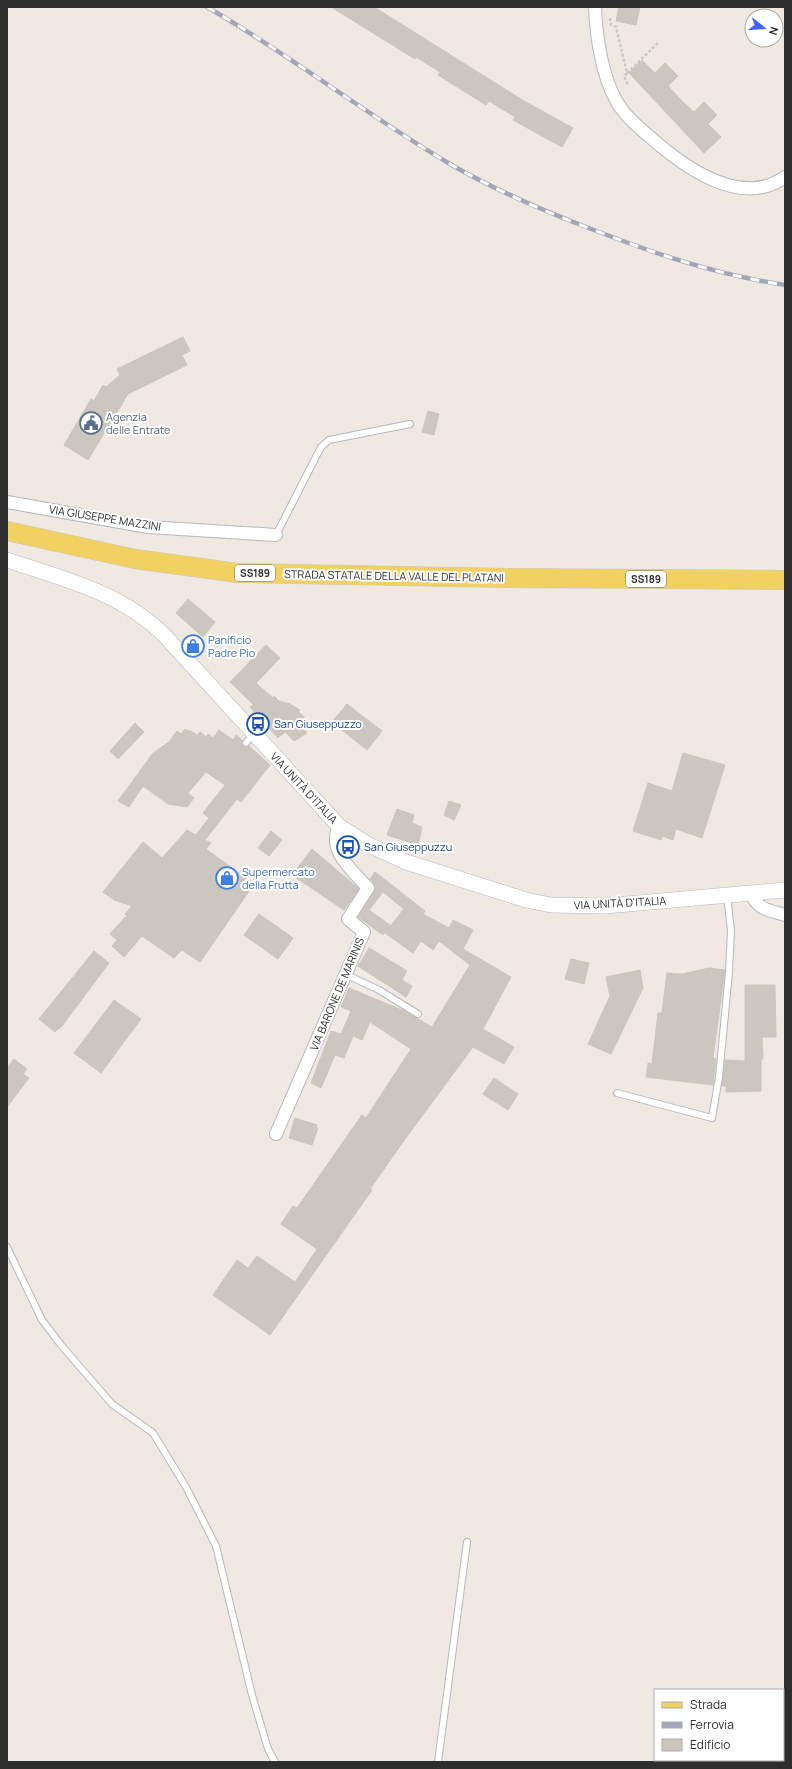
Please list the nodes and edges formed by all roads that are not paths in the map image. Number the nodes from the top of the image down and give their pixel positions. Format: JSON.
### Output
{"nodes":[{"id":1,"x":595,"y":7,"type":"edge"},
{"id":2,"x":785,"y":177,"type":"edge"},
{"id":3,"x":410,"y":424,"type":"dead end"},
{"id":4,"x":7,"y":502,"type":"edge"},
{"id":5,"x":7,"y":531,"type":"edge"},
{"id":6,"x":276,"y":535,"type":"joint"},
{"id":7,"x":7,"y":560,"type":"edge"},
{"id":8,"x":785,"y":580,"type":"edge"},
{"id":9,"x":339,"y":826,"type":"junction"},
{"id":10,"x":785,"y":890,"type":"edge"},
{"id":11,"x":751,"y":893,"type":"junction"},
{"id":12,"x":727,"y":894,"type":"junction"},
{"id":13,"x":785,"y":915,"type":"edge"},
{"id":14,"x":345,"y":974,"type":"junction"},
{"id":15,"x":418,"y":1014,"type":"dead end"},
{"id":16,"x":617,"y":1093,"type":"dead end"},
{"id":17,"x":276,"y":1134,"type":"dead end"},
{"id":18,"x":7,"y":1247,"type":"edge"},
{"id":19,"x":467,"y":1542,"type":"dead end"},
{"id":20,"x":275,"y":1762,"type":"edge"},
{"id":21,"x":438,"y":1762,"type":"edge"}],
"edges":[{"from":1,"to":2,"type":"street"},
{"from":3,"to":6,"type":"lane"},
{"from":4,"to":6,"type":"street","name":"VIA GIUSEPPE MAZZINI"},
{"from":5,"to":8,"type":"main road","name":"STRADA STATALE DELLA VALLE DEL PLATANI","number":"SS189"},
{"from":7,"to":9,"type":"street","name":"VIA UNITÀ D'ITALIA"},
{"from":9,"to":12,"type":"street","name":"VIA UNITÀ D'ITALIA"},
{"from":9,"to":14,"type":"street","name":"VIA BARONE DE MARINIS"},
{"from":10,"to":11,"type":"street","name":"VIA UNITÀ D'ITALIA"},
{"from":11,"to":12,"type":"street","name":"VIA UNITÀ D'ITALIA"},
{"from":11,"to":13,"type":"street"},
{"from":12,"to":16,"type":"lane"},
{"from":14,"to":15,"type":"lane"},
{"from":14,"to":17,"type":"street","name":"VIA BARONE DE MARINIS"},
{"from":18,"to":20,"type":"lane"},
{"from":19,"to":21,"type":"lane"}]}
